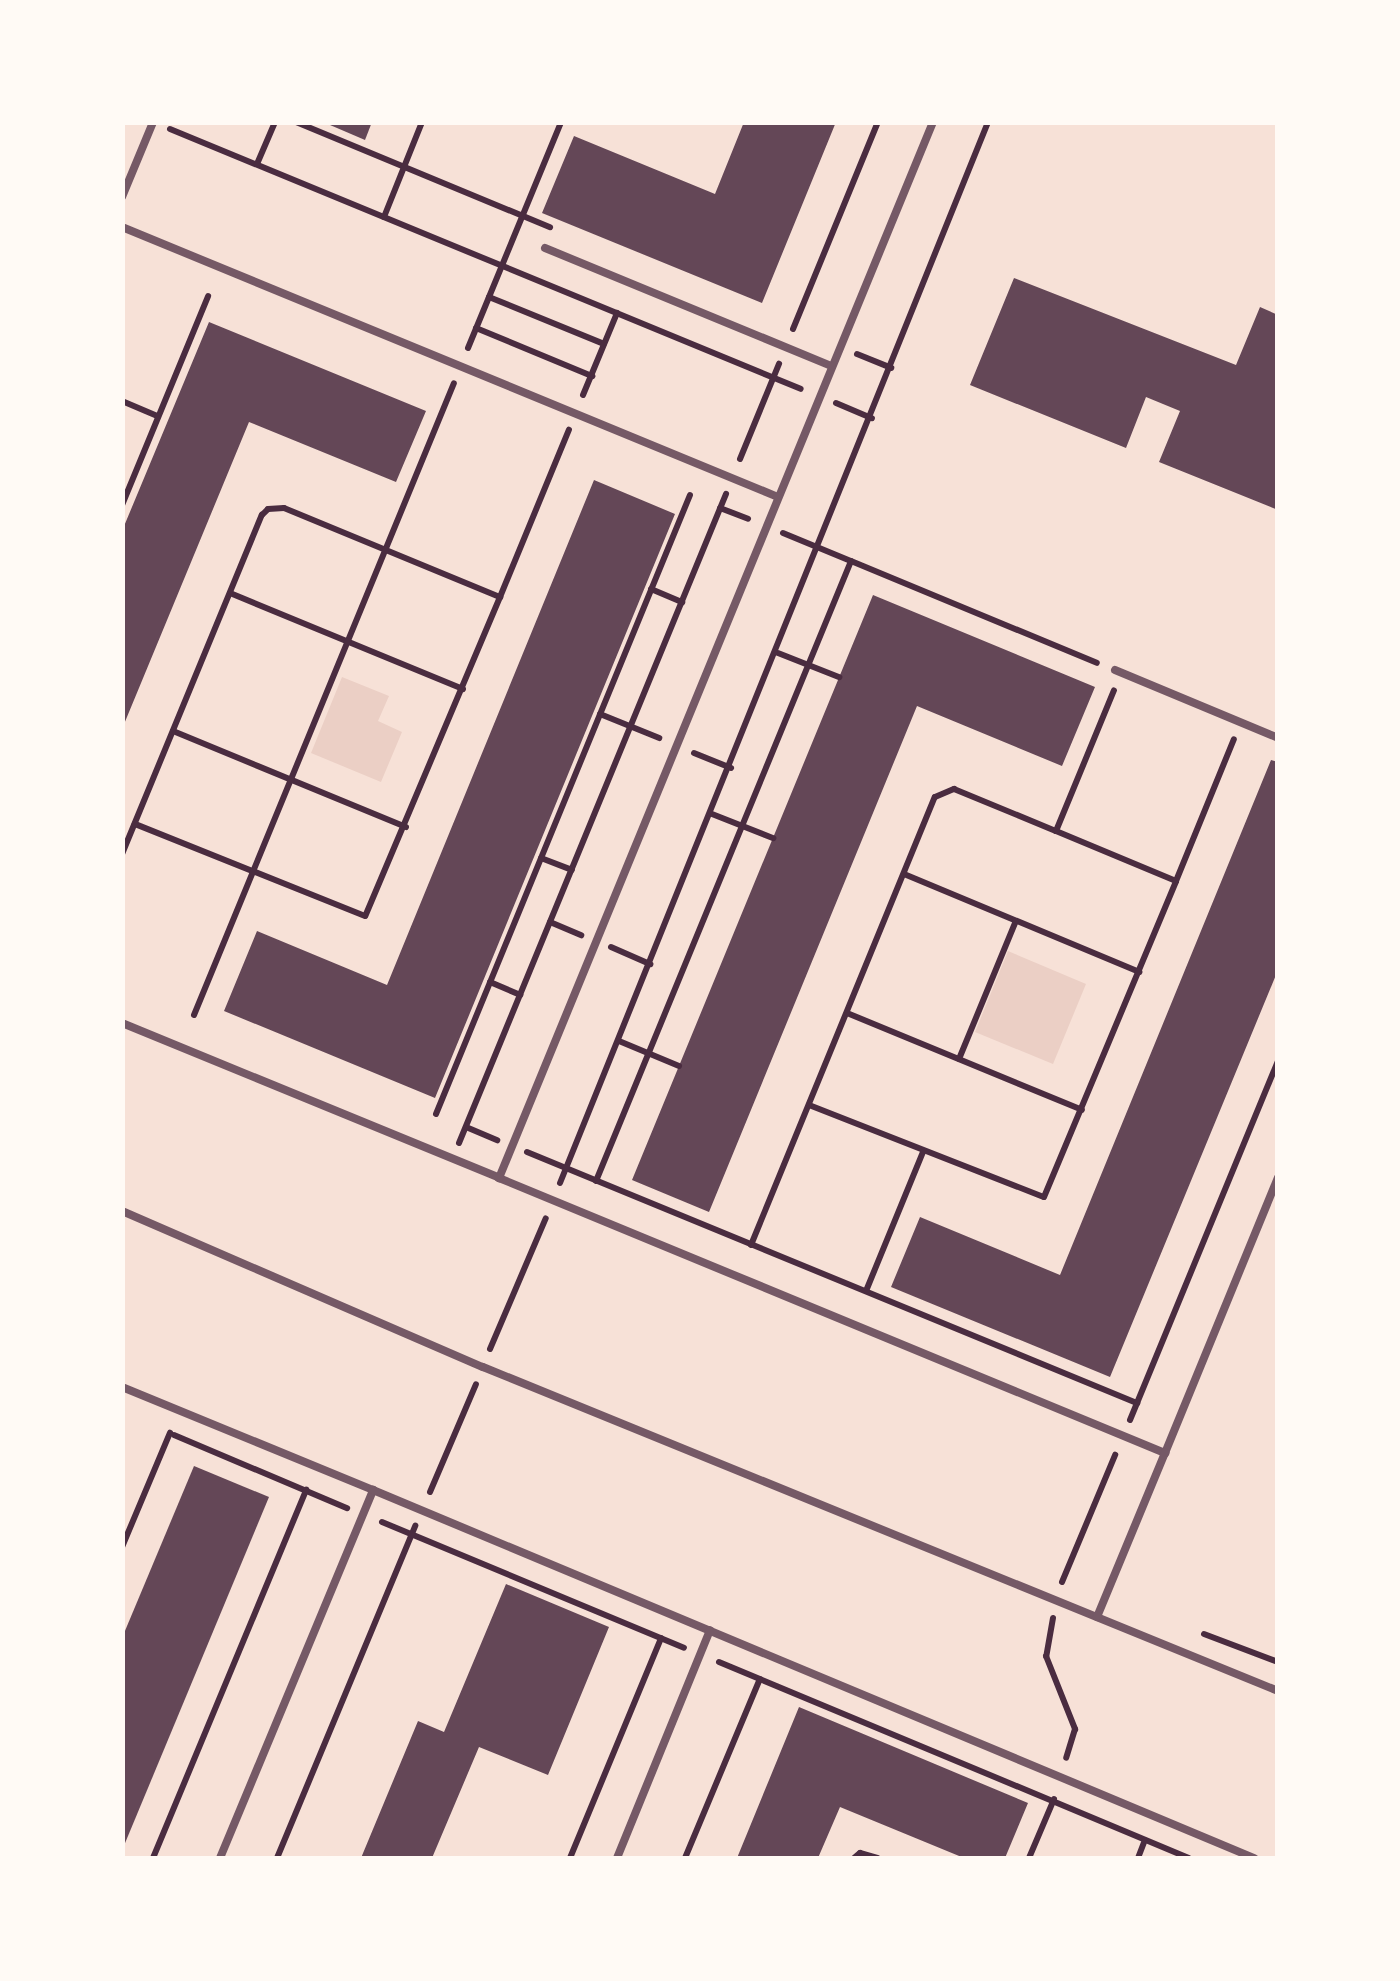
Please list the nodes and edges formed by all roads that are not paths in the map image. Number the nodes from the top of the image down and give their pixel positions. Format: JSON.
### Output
{"nodes":[{"id":1,"x":154,"y":122,"type":"edge"},
{"id":2,"x":932,"y":122,"type":"edge"},
{"id":3,"x":122,"y":196,"type":"edge"},
{"id":4,"x":122,"y":226,"type":"edge"},
{"id":5,"x":545,"y":248,"type":"dead end"},
{"id":6,"x":832,"y":366,"type":"junction"},
{"id":7,"x":778,"y":497,"type":"junction"},
{"id":8,"x":1115,"y":670,"type":"road end"},
{"id":9,"x":1278,"y":738,"type":"edge"},
{"id":10,"x":122,"y":1023,"type":"edge"},
{"id":11,"x":1278,"y":1177,"type":"edge"},
{"id":12,"x":499,"y":1178,"type":"junction"},
{"id":13,"x":122,"y":1211,"type":"edge"},
{"id":14,"x":122,"y":1386,"type":"edge"},
{"id":15,"x":1165,"y":1453,"type":"junction"},
{"id":16,"x":373,"y":1490,"type":"junction"},
{"id":17,"x":1097,"y":1617,"type":"junction"},
{"id":18,"x":710,"y":1630,"type":"junction"},
{"id":19,"x":1278,"y":1690,"type":"edge"},
{"id":20,"x":220,"y":1858,"type":"edge"},
{"id":21,"x":616,"y":1858,"type":"edge"},
{"id":22,"x":1254,"y":1858,"type":"edge"}],
"edges":[{"from":1,"to":3,"type":"lane"},
{"from":2,"to":6,"type":"lane"},
{"from":4,"to":7,"type":"lane"},
{"from":5,"to":6,"type":"lane"},
{"from":6,"to":7,"type":"lane"},
{"from":7,"to":12,"type":"lane"},
{"from":8,"to":9,"type":"lane"},
{"from":10,"to":12,"type":"lane"},
{"from":11,"to":15,"type":"lane"},
{"from":12,"to":15,"type":"lane"},
{"from":13,"to":17,"type":"lane"},
{"from":14,"to":16,"type":"lane"},
{"from":15,"to":17,"type":"lane"},
{"from":16,"to":18,"type":"lane"},
{"from":16,"to":20,"type":"lane"},
{"from":17,"to":19,"type":"lane"},
{"from":18,"to":21,"type":"lane"},
{"from":18,"to":22,"type":"lane"}]}
